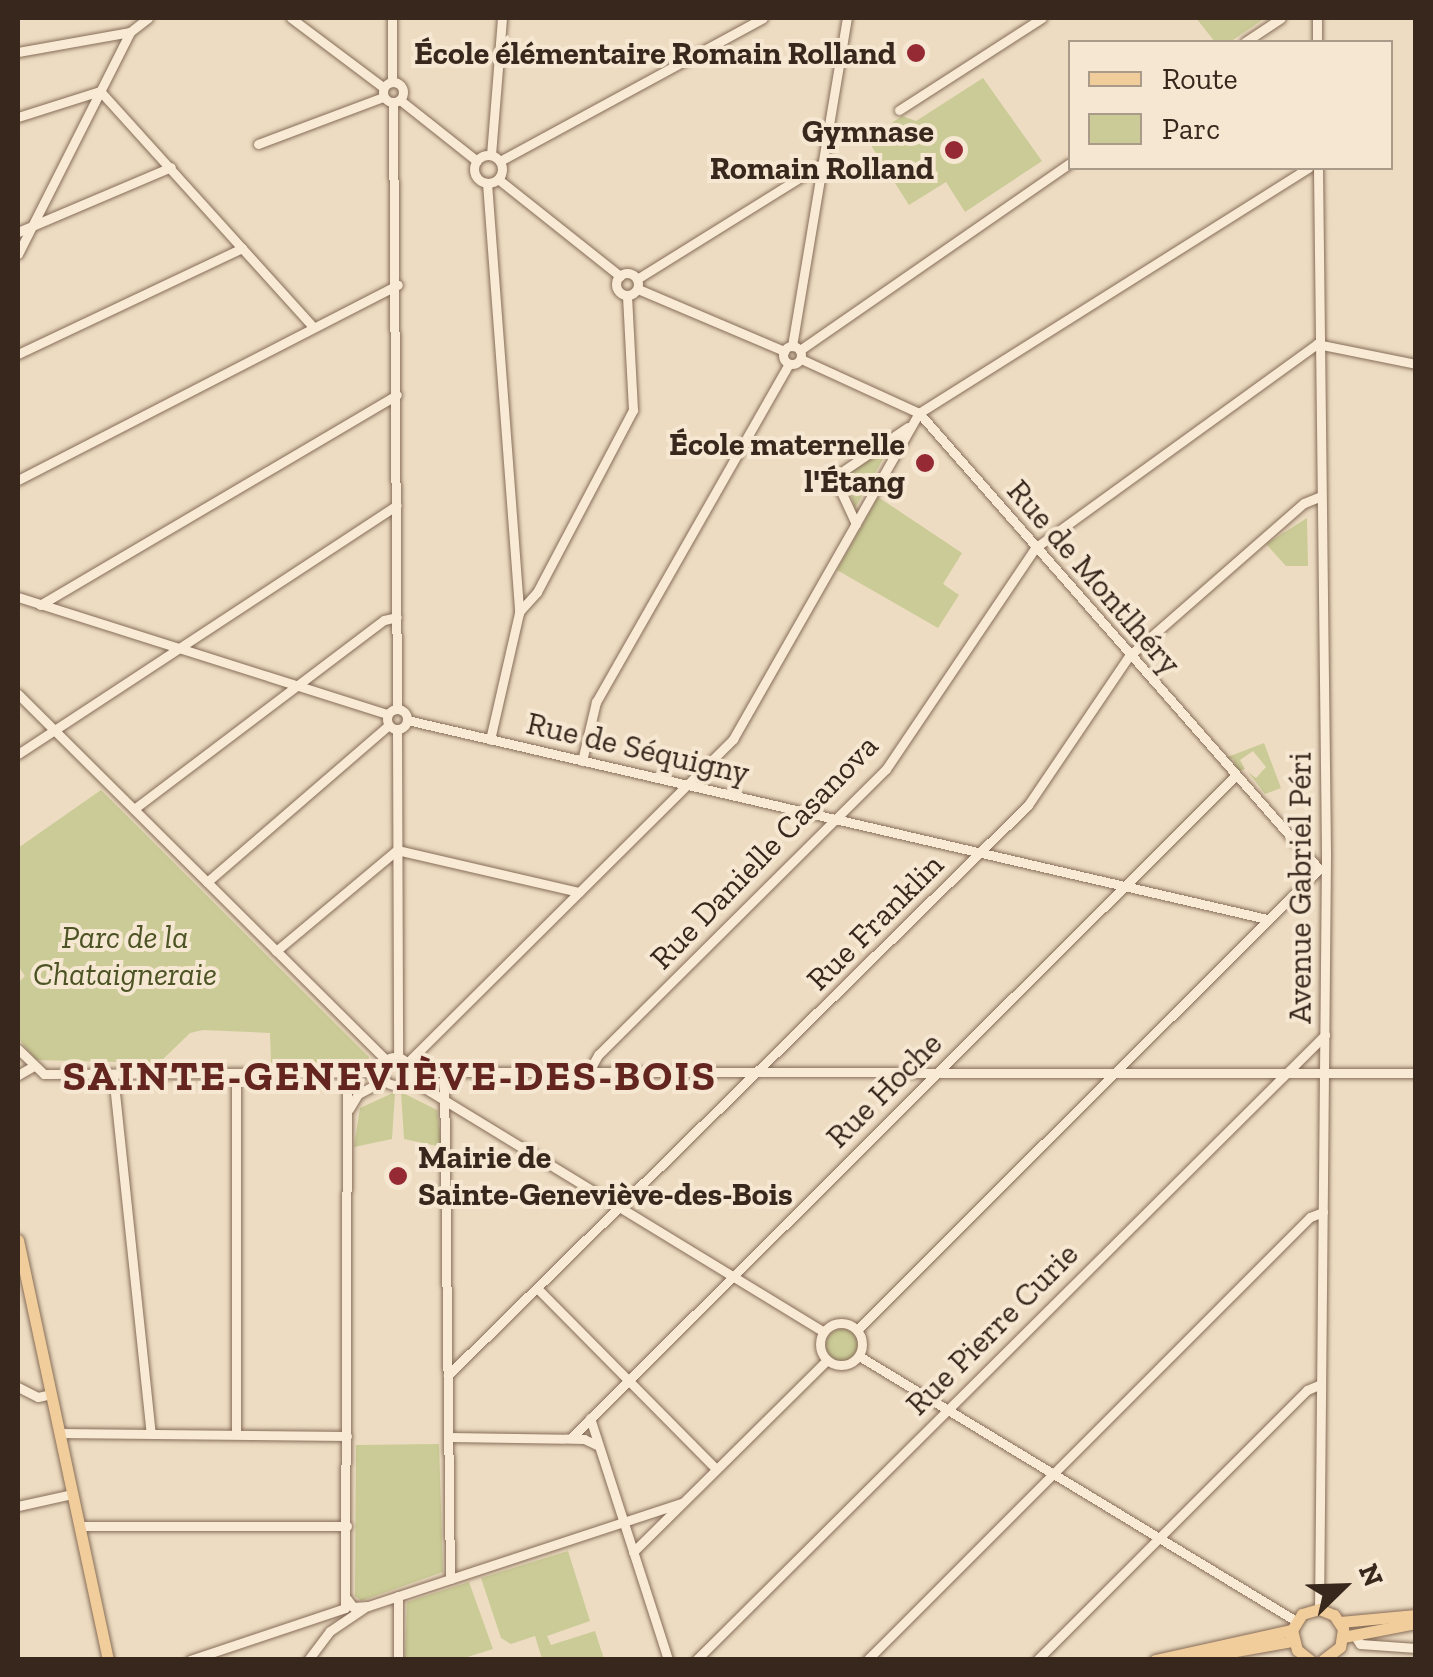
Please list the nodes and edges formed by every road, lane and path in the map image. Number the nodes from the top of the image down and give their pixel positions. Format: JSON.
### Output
{"nodes":[{"id":1,"x":148,"y":18,"type":"edge"},
{"id":2,"x":291,"y":18,"type":"edge"},
{"id":3,"x":392,"y":18,"type":"edge"},
{"id":4,"x":502,"y":18,"type":"edge"},
{"id":5,"x":762,"y":18,"type":"edge"},
{"id":6,"x":847,"y":18,"type":"edge"},
{"id":7,"x":1042,"y":18,"type":"edge"},
{"id":8,"x":1281,"y":18,"type":"edge"},
{"id":9,"x":130,"y":32,"type":"junction"},
{"id":10,"x":1248,"y":40,"type":"edge"},
{"id":11,"x":18,"y":52,"type":"edge"},
{"id":12,"x":100,"y":91,"type":"junction"},
{"id":13,"x":390,"y":94,"type":"junction"},
{"id":14,"x":899,"y":110,"type":"dead end"},
{"id":15,"x":18,"y":117,"type":"edge"},
{"id":16,"x":258,"y":144,"type":"dead end"},
{"id":17,"x":496,"y":158,"type":"junction"},
{"id":18,"x":476,"y":161,"type":"junction"},
{"id":19,"x":822,"y":164,"type":"junction"},
{"id":20,"x":1068,"y":164,"type":"edge"},
{"id":21,"x":170,"y":167,"type":"junction"},
{"id":22,"x":1305,"y":170,"type":"edge"},
{"id":23,"x":1318,"y":170,"type":"edge"},
{"id":24,"x":498,"y":179,"type":"junction"},
{"id":25,"x":487,"y":183,"type":"junction"},
{"id":26,"x":31,"y":226,"type":"junction"},
{"id":27,"x":18,"y":232,"type":"edge"},
{"id":28,"x":242,"y":248,"type":"junction"},
{"id":29,"x":18,"y":254,"type":"edge"},
{"id":30,"x":620,"y":276,"type":"junction"},
{"id":31,"x":398,"y":284,"type":"junction"},
{"id":32,"x":637,"y":284,"type":"junction"},
{"id":33,"x":627,"y":296,"type":"junction"},
{"id":34,"x":313,"y":327,"type":"junction"},
{"id":35,"x":1320,"y":343,"type":"junction"},
{"id":36,"x":794,"y":351,"type":"junction"},
{"id":37,"x":18,"y":354,"type":"edge"},
{"id":38,"x":1416,"y":364,"type":"edge"},
{"id":39,"x":398,"y":395,"type":"junction"},
{"id":40,"x":919,"y":414,"type":"junction"},
{"id":41,"x":908,"y":427,"type":"junction"},
{"id":42,"x":18,"y":480,"type":"edge"},
{"id":43,"x":1322,"y":496,"type":"junction"},
{"id":44,"x":397,"y":505,"type":"junction"},
{"id":45,"x":856,"y":524,"type":"junction"},
{"id":46,"x":1035,"y":548,"type":"junction"},
{"id":47,"x":18,"y":598,"type":"edge"},
{"id":48,"x":40,"y":604,"type":"junction"},
{"id":49,"x":519,"y":613,"type":"junction"},
{"id":50,"x":397,"y":616,"type":"junction"},
{"id":51,"x":176,"y":648,"type":"junction"},
{"id":52,"x":1129,"y":656,"type":"junction"},
{"id":53,"x":296,"y":686,"type":"junction"},
{"id":54,"x":18,"y":694,"type":"edge"},
{"id":55,"x":393,"y":719,"type":"junction"},
{"id":56,"x":54,"y":730,"type":"junction"},
{"id":57,"x":490,"y":740,"type":"junction"},
{"id":58,"x":18,"y":754,"type":"edge"},
{"id":59,"x":582,"y":761,"type":"junction"},
{"id":60,"x":1234,"y":777,"type":"junction"},
{"id":61,"x":686,"y":786,"type":"junction"},
{"id":62,"x":134,"y":809,"type":"junction"},
{"id":63,"x":836,"y":819,"type":"junction"},
{"id":64,"x":397,"y":850,"type":"junction"},
{"id":65,"x":980,"y":853,"type":"junction"},
{"id":66,"x":1322,"y":869,"type":"junction"},
{"id":67,"x":207,"y":882,"type":"junction"},
{"id":68,"x":1124,"y":886,"type":"junction"},
{"id":69,"x":579,"y":892,"type":"junction"},
{"id":70,"x":1268,"y":919,"type":"junction"},
{"id":71,"x":276,"y":952,"type":"junction"},
{"id":72,"x":1325,"y":1035,"type":"junction"},
{"id":73,"x":18,"y":1049,"type":"edge"},
{"id":74,"x":386,"y":1060,"type":"junction"},
{"id":75,"x":32,"y":1067,"type":"junction"},
{"id":76,"x":406,"y":1067,"type":"junction"},
{"id":77,"x":236,"y":1072,"type":"junction"},
{"id":78,"x":347,"y":1072,"type":"junction"},
{"id":79,"x":759,"y":1072,"type":"junction"},
{"id":80,"x":1288,"y":1072,"type":"junction"},
{"id":81,"x":588,"y":1073,"type":"junction"},
{"id":82,"x":1114,"y":1073,"type":"junction"},
{"id":83,"x":1325,"y":1073,"type":"junction"},
{"id":84,"x":1416,"y":1073,"type":"edge"},
{"id":85,"x":113,"y":1074,"type":"junction"},
{"id":86,"x":444,"y":1074,"type":"junction"},
{"id":87,"x":936,"y":1074,"type":"junction"},
{"id":88,"x":18,"y":1075,"type":"edge"},
{"id":89,"x":382,"y":1076,"type":"junction"},
{"id":90,"x":447,"y":1102,"type":"junction"},
{"id":91,"x":347,"y":1115,"type":"junction"},
{"id":92,"x":622,"y":1209,"type":"junction"},
{"id":93,"x":1323,"y":1212,"type":"junction"},
{"id":94,"x":18,"y":1240,"type":"edge"},
{"id":95,"x":732,"y":1277,"type":"junction"},
{"id":96,"x":540,"y":1291,"type":"junction"},
{"id":97,"x":857,"y":1330,"type":"junction"},
{"id":98,"x":824,"y":1332,"type":"junction"},
{"id":99,"x":860,"y":1356,"type":"junction"},
{"id":100,"x":827,"y":1360,"type":"junction"},
{"id":101,"x":448,"y":1375,"type":"junction"},
{"id":102,"x":628,"y":1380,"type":"junction"},
{"id":103,"x":1321,"y":1384,"type":"junction"},
{"id":104,"x":18,"y":1389,"type":"edge"},
{"id":105,"x":50,"y":1394,"type":"junction"},
{"id":106,"x":947,"y":1409,"type":"junction"},
{"id":107,"x":590,"y":1418,"type":"junction"},
{"id":108,"x":60,"y":1433,"type":"junction"},
{"id":109,"x":152,"y":1434,"type":"junction"},
{"id":110,"x":236,"y":1434,"type":"junction"},
{"id":111,"x":347,"y":1436,"type":"junction"},
{"id":112,"x":448,"y":1436,"type":"junction"},
{"id":113,"x":570,"y":1438,"type":"junction"},
{"id":114,"x":599,"y":1448,"type":"junction"},
{"id":115,"x":716,"y":1469,"type":"junction"},
{"id":116,"x":1053,"y":1474,"type":"junction"},
{"id":117,"x":72,"y":1494,"type":"junction"},
{"id":118,"x":682,"y":1503,"type":"junction"},
{"id":119,"x":18,"y":1506,"type":"edge"},
{"id":120,"x":623,"y":1522,"type":"junction"},
{"id":121,"x":80,"y":1526,"type":"junction"},
{"id":122,"x":347,"y":1526,"type":"junction"},
{"id":123,"x":1158,"y":1538,"type":"junction"},
{"id":124,"x":633,"y":1552,"type":"junction"},
{"id":125,"x":450,"y":1579,"type":"junction"},
{"id":126,"x":398,"y":1596,"type":"junction"},
{"id":127,"x":347,"y":1599,"type":"junction"},
{"id":128,"x":368,"y":1606,"type":"junction"},
{"id":129,"x":1318,"y":1609,"type":"junction"},
{"id":130,"x":1416,"y":1615,"type":"edge"},
{"id":131,"x":331,"y":1622,"type":"junction"},
{"id":132,"x":1340,"y":1622,"type":"junction"},
{"id":133,"x":1416,"y":1623,"type":"edge"},
{"id":134,"x":1294,"y":1636,"type":"junction"},
{"id":135,"x":1349,"y":1637,"type":"junction"},
{"id":136,"x":1416,"y":1648,"type":"edge"},
{"id":137,"x":1332,"y":1658,"type":"edge"},
{"id":138,"x":108,"y":1660,"type":"edge"},
{"id":139,"x":190,"y":1660,"type":"edge"},
{"id":140,"x":308,"y":1660,"type":"edge"},
{"id":141,"x":398,"y":1660,"type":"edge"},
{"id":142,"x":668,"y":1660,"type":"edge"},
{"id":143,"x":696,"y":1660,"type":"edge"},
{"id":144,"x":867,"y":1660,"type":"edge"},
{"id":145,"x":1037,"y":1660,"type":"edge"},
{"id":146,"x":1155,"y":1660,"type":"edge"},
{"id":147,"x":1188,"y":1660,"type":"edge"},
{"id":148,"x":1286,"y":1660,"type":"edge"},
{"id":149,"x":1310,"y":1660,"type":"edge"}],
"edges":[{"from":1,"to":9,"type":"street"},
{"from":2,"to":13,"type":"street"},
{"from":3,"to":13,"type":"street"},
{"from":4,"to":17,"type":"street"},
{"from":5,"to":17,"type":"street"},
{"from":6,"to":19,"type":"street"},
{"from":7,"to":14,"type":"street"},
{"from":8,"to":10,"type":"street"},
{"from":9,"to":11,"type":"street"},
{"from":9,"to":12,"type":"street"},
{"from":12,"to":15,"type":"street"},
{"from":12,"to":21,"type":"street"},
{"from":12,"to":26,"type":"street"},
{"from":13,"to":16,"type":"street"},
{"from":13,"to":18,"type":"street"},
{"from":13,"to":31,"type":"street"},
{"from":17,"to":18,"type":"street"},
{"from":17,"to":24,"type":"street"},
{"from":18,"to":25,"type":"street"},
{"from":19,"to":32,"type":"street"},
{"from":19,"to":36,"type":"street"},
{"from":20,"to":36,"type":"street"},
{"from":21,"to":26,"type":"street"},
{"from":21,"to":28,"type":"street"},
{"from":22,"to":40,"type":"street"},
{"from":23,"to":35,"type":"street","name":"Avenue Gabriel Péri"},
{"from":24,"to":25,"type":"street"},
{"from":24,"to":30,"type":"street"},
{"from":25,"to":49,"type":"street"},
{"from":26,"to":27,"type":"street"},
{"from":26,"to":29,"type":"street"},
{"from":28,"to":34,"type":"street"},
{"from":28,"to":37,"type":"street"},
{"from":30,"to":32,"type":"street","name":"Rue de Montlhéry"},
{"from":30,"to":33,"type":"street"},
{"from":31,"to":34,"type":"street"},
{"from":31,"to":39,"type":"street"},
{"from":32,"to":33,"type":"street"},
{"from":32,"to":36,"type":"street","name":"Rue de Montlhéry"},
{"from":33,"to":49,"type":"street"},
{"from":34,"to":42,"type":"street"},
{"from":35,"to":38,"type":"street"},
{"from":35,"to":43,"type":"street","name":"Avenue Gabriel Péri"},
{"from":35,"to":46,"type":"street","name":"Rue Danielle Casanova"},
{"from":36,"to":40,"type":"street","name":"Rue de Montlhéry"},
{"from":36,"to":59,"type":"street"},
{"from":39,"to":44,"type":"street"},
{"from":39,"to":48,"type":"street"},
{"from":40,"to":41,"type":"street"},
{"from":40,"to":46,"type":"street","name":"Rue de Montlhéry"},
{"from":41,"to":45,"type":"street"},
{"from":41,"to":45,"type":"street"},
{"from":43,"to":52,"type":"street","name":"Rue Franklin"},
{"from":43,"to":66,"type":"street","name":"Avenue Gabriel Péri"},
{"from":44,"to":50,"type":"street"},
{"from":44,"to":51,"type":"street"},
{"from":45,"to":61,"type":"street"},
{"from":46,"to":52,"type":"street","name":"Rue de Montlhéry"},
{"from":46,"to":63,"type":"street","name":"Rue Danielle Casanova"},
{"from":47,"to":48,"type":"street"},
{"from":48,"to":51,"type":"street"},
{"from":49,"to":57,"type":"street"},
{"from":50,"to":53,"type":"street"},
{"from":50,"to":55,"type":"street"},
{"from":51,"to":53,"type":"street"},
{"from":51,"to":56,"type":"street"},
{"from":52,"to":60,"type":"street","name":"Rue de Montlhéry"},
{"from":52,"to":65,"type":"street","name":"Rue Franklin"},
{"from":53,"to":55,"type":"street"},
{"from":53,"to":62,"type":"street"},
{"from":54,"to":56,"type":"street"},
{"from":55,"to":57,"type":"street","name":"Rue de Séquigny"},
{"from":55,"to":64,"type":"street"},
{"from":55,"to":67,"type":"street"},
{"from":56,"to":58,"type":"street"},
{"from":56,"to":62,"type":"street"},
{"from":57,"to":59,"type":"street","name":"Rue de Séquigny"},
{"from":59,"to":61,"type":"street","name":"Rue de Séquigny"},
{"from":60,"to":66,"type":"street","name":"Rue de Montlhéry"},
{"from":60,"to":68,"type":"street","name":"Rue Hoche"},
{"from":61,"to":63,"type":"street","name":"Rue de Séquigny"},
{"from":61,"to":69,"type":"street"},
{"from":62,"to":67,"type":"street"},
{"from":63,"to":65,"type":"street","name":"Rue de Séquigny"},
{"from":63,"to":81,"type":"street","name":"Rue Danielle Casanova"},
{"from":64,"to":69,"type":"street"},
{"from":64,"to":71,"type":"street"},
{"from":64,"to":76,"type":"street"},
{"from":65,"to":68,"type":"street","name":"Rue de Séquigny"},
{"from":65,"to":79,"type":"street","name":"Rue Franklin"},
{"from":66,"to":70,"type":"street"},
{"from":66,"to":72,"type":"street","name":"Avenue Gabriel Péri"},
{"from":67,"to":71,"type":"street"},
{"from":68,"to":70,"type":"street","name":"Rue de Séquigny"},
{"from":68,"to":87,"type":"street","name":"Rue Hoche"},
{"from":69,"to":76,"type":"street"},
{"from":70,"to":82,"type":"street"},
{"from":71,"to":74,"type":"street"},
{"from":72,"to":80,"type":"street","name":"Rue Pierre Curie"},
{"from":72,"to":83,"type":"street","name":"Avenue Gabriel Péri"},
{"from":73,"to":75,"type":"street"},
{"from":74,"to":76,"type":"street"},
{"from":74,"to":89,"type":"street"},
{"from":75,"to":85,"type":"street"},
{"from":75,"to":88,"type":"street"},
{"from":76,"to":86,"type":"street"},
{"from":76,"to":89,"type":"street"},
{"from":76,"to":90,"type":"street"},
{"from":77,"to":78,"type":"street"},
{"from":77,"to":85,"type":"street"},
{"from":77,"to":110,"type":"street"},
{"from":78,"to":89,"type":"street"},
{"from":78,"to":91,"type":"street"},
{"from":79,"to":81,"type":"street"},
{"from":79,"to":87,"type":"street"},
{"from":79,"to":92,"type":"street","name":"Rue Franklin"},
{"from":80,"to":82,"type":"street"},
{"from":80,"to":83,"type":"street"},
{"from":80,"to":106,"type":"street","name":"Rue Pierre Curie"},
{"from":81,"to":86,"type":"street"},
{"from":82,"to":87,"type":"street"},
{"from":82,"to":97,"type":"street"},
{"from":83,"to":84,"type":"street"},
{"from":83,"to":93,"type":"street","name":"Avenue Gabriel Péri"},
{"from":85,"to":109,"type":"street"},
{"from":86,"to":90,"type":"street"},
{"from":87,"to":95,"type":"street","name":"Rue Hoche"},
{"from":89,"to":91,"type":"street"},
{"from":90,"to":92,"type":"street"},
{"from":90,"to":101,"type":"street"},
{"from":91,"to":111,"type":"street"},
{"from":92,"to":95,"type":"street"},
{"from":92,"to":96,"type":"street","name":"Rue Franklin"},
{"from":93,"to":103,"type":"street","name":"Avenue Gabriel Péri"},
{"from":93,"to":116,"type":"street"},
{"from":94,"to":105,"type":"main road"},
{"from":95,"to":98,"type":"street"},
{"from":95,"to":102,"type":"street","name":"Rue Hoche"},
{"from":96,"to":101,"type":"street","name":"Rue Franklin"},
{"from":96,"to":102,"type":"street"},
{"from":97,"to":98,"type":"street"},
{"from":97,"to":99,"type":"street"},
{"from":98,"to":100,"type":"street"},
{"from":99,"to":100,"type":"street"},
{"from":99,"to":106,"type":"street"},
{"from":100,"to":115,"type":"street"},
{"from":101,"to":112,"type":"street"},
{"from":102,"to":107,"type":"street","name":"Rue Hoche"},
{"from":102,"to":115,"type":"street"},
{"from":103,"to":123,"type":"street"},
{"from":103,"to":129,"type":"street","name":"Avenue Gabriel Péri"},
{"from":104,"to":105,"type":"street"},
{"from":105,"to":108,"type":"main road"},
{"from":106,"to":116,"type":"street"},
{"from":106,"to":143,"type":"street","name":"Rue Pierre Curie"},
{"from":107,"to":113,"type":"street","name":"Rue Hoche"},
{"from":107,"to":114,"type":"street"},
{"from":108,"to":109,"type":"street"},
{"from":108,"to":117,"type":"main road"},
{"from":109,"to":110,"type":"street"},
{"from":110,"to":111,"type":"street"},
{"from":111,"to":122,"type":"street"},
{"from":112,"to":113,"type":"street"},
{"from":112,"to":125,"type":"street"},
{"from":113,"to":114,"type":"street"},
{"from":114,"to":120,"type":"street"},
{"from":115,"to":118,"type":"street"},
{"from":116,"to":123,"type":"street"},
{"from":116,"to":144,"type":"street"},
{"from":117,"to":119,"type":"street"},
{"from":117,"to":121,"type":"main road"},
{"from":118,"to":120,"type":"street"},
{"from":118,"to":124,"type":"street"},
{"from":120,"to":124,"type":"street"},
{"from":120,"to":125,"type":"street"},
{"from":121,"to":122,"type":"street"},
{"from":121,"to":138,"type":"main road"},
{"from":122,"to":127,"type":"street"},
{"from":123,"to":134,"type":"street"},
{"from":123,"to":145,"type":"street"},
{"from":124,"to":142,"type":"street"},
{"from":125,"to":126,"type":"street"},
{"from":126,"to":128,"type":"street"},
{"from":126,"to":141,"type":"street"},
{"from":127,"to":128,"type":"street"},
{"from":127,"to":131,"type":"street"},
{"from":128,"to":131,"type":"street"},
{"from":129,"to":132,"type":"main road"},
{"from":129,"to":134,"type":"main road"},
{"from":130,"to":132,"type":"main road"},
{"from":131,"to":139,"type":"street"},
{"from":131,"to":140,"type":"street"},
{"from":132,"to":135,"type":"main road"},
{"from":133,"to":135,"type":"main road"},
{"from":134,"to":146,"type":"main road"},
{"from":134,"to":147,"type":"main road"},
{"from":134,"to":148,"type":"street"},
{"from":134,"to":149,"type":"main road"},
{"from":135,"to":136,"type":"street"},
{"from":135,"to":137,"type":"main road"}]}
